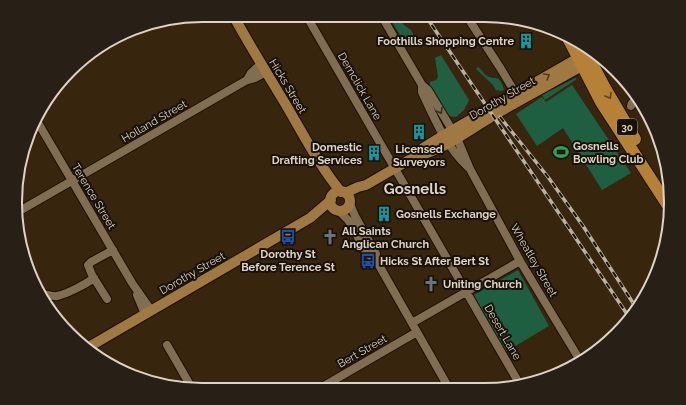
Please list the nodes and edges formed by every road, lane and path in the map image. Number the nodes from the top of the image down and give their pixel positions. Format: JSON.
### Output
{"nodes":[{"id":1,"x":238,"y":22,"type":"edge"},
{"id":2,"x":310,"y":22,"type":"edge"},
{"id":3,"x":385,"y":22,"type":"edge"},
{"id":4,"x":471,"y":22,"type":"edge"},
{"id":5,"x":587,"y":56,"type":"edge"},
{"id":6,"x":263,"y":68,"type":"junction"},
{"id":7,"x":518,"y":98,"type":"junction"},
{"id":8,"x":634,"y":102,"type":"edge"},
{"id":9,"x":631,"y":106,"type":"dead end"},
{"id":10,"x":40,"y":125,"type":"edge"},
{"id":11,"x":450,"y":136,"type":"junction"},
{"id":12,"x":396,"y":168,"type":"junction"},
{"id":13,"x":324,"y":170,"type":"junction"},
{"id":14,"x":72,"y":181,"type":"junction"},
{"id":15,"x":663,"y":183,"type":"edge"},
{"id":16,"x":346,"y":197,"type":"junction"},
{"id":17,"x":331,"y":199,"type":"junction"},
{"id":18,"x":664,"y":199,"type":"edge"},
{"id":19,"x":22,"y":210,"type":"edge"},
{"id":20,"x":338,"y":210,"type":"junction"},
{"id":21,"x":310,"y":218,"type":"junction"},
{"id":22,"x":112,"y":250,"type":"junction"},
{"id":23,"x":376,"y":260,"type":"junction"},
{"id":24,"x":520,"y":261,"type":"junction"},
{"id":25,"x":94,"y":278,"type":"junction"},
{"id":26,"x":467,"y":292,"type":"junction"},
{"id":27,"x":47,"y":295,"type":"edge"},
{"id":28,"x":107,"y":299,"type":"dead end"},
{"id":29,"x":148,"y":312,"type":"junction"},
{"id":30,"x":412,"y":323,"type":"junction"},
{"id":31,"x":417,"y":332,"type":"junction"},
{"id":32,"x":92,"y":345,"type":"edge"},
{"id":33,"x":167,"y":345,"type":"dead end"},
{"id":34,"x":577,"y":357,"type":"edge"},
{"id":35,"x":518,"y":380,"type":"edge"},
{"id":36,"x":189,"y":383,"type":"edge"},
{"id":37,"x":329,"y":383,"type":"edge"},
{"id":38,"x":446,"y":383,"type":"edge"}],
"edges":[{"from":1,"to":6,"type":"main road","name":"Hicks Street"},
{"from":2,"to":12,"type":"street","name":"Demclick Lane"},
{"from":3,"to":11,"type":"street","name":"Wheatley Street"},
{"from":4,"to":7,"type":"street"},
{"from":5,"to":7,"type":"main road","name":"Dorothy Street"},
{"from":5,"to":15,"type":"highway","number":"30","one_way":true},
{"from":5,"to":18,"type":"highway","number":"30"},
{"from":6,"to":13,"type":"main road","name":"Hicks Street"},
{"from":6,"to":14,"type":"street","name":"Holland Street"},
{"from":7,"to":11,"type":"main road","name":"Dorothy Street"},
{"from":8,"to":9,"type":"street"},
{"from":10,"to":14,"type":"street","name":"Terence Street"},
{"from":11,"to":12,"type":"main road","name":"Dorothy Street"},
{"from":11,"to":24,"type":"street","name":"Wheatley Street"},
{"from":12,"to":16,"type":"main road","name":"Dorothy Street"},
{"from":12,"to":26,"type":"street","name":"Demclick Lane"},
{"from":13,"to":16,"type":"main road","name":"Hicks Street"},
{"from":13,"to":17,"type":"main road","name":"Hicks Street"},
{"from":14,"to":19,"type":"street","name":"Holland Street"},
{"from":14,"to":22,"type":"street","name":"Terence Street"},
{"from":16,"to":17,"type":"main road"},
{"from":16,"to":20,"type":"main road"},
{"from":16,"to":23,"type":"street","name":"Hicks Street"},
{"from":17,"to":20,"type":"main road"},
{"from":17,"to":21,"type":"main road","name":"Dorothy Street"},
{"from":20,"to":21,"type":"main road","name":"Dorothy Street"},
{"from":20,"to":23,"type":"street","name":"Hicks Street"},
{"from":21,"to":29,"type":"main road","name":"Dorothy Street"},
{"from":22,"to":25,"type":"street"},
{"from":22,"to":29,"type":"street","name":"Terence Street"},
{"from":23,"to":30,"type":"street","name":"Hicks Street"},
{"from":24,"to":26,"type":"street"},
{"from":24,"to":34,"type":"street","name":"Wheatley Street"},
{"from":25,"to":27,"type":"street"},
{"from":25,"to":28,"type":"street"},
{"from":26,"to":30,"type":"street"},
{"from":26,"to":35,"type":"street","name":"Desert Lane"},
{"from":29,"to":32,"type":"main road","name":"Dorothy Street"},
{"from":30,"to":31,"type":"street","name":"Hicks Street"},
{"from":31,"to":37,"type":"street","name":"Bert Street"},
{"from":31,"to":38,"type":"street","name":"Hicks Street"},
{"from":33,"to":36,"type":"street"}]}
